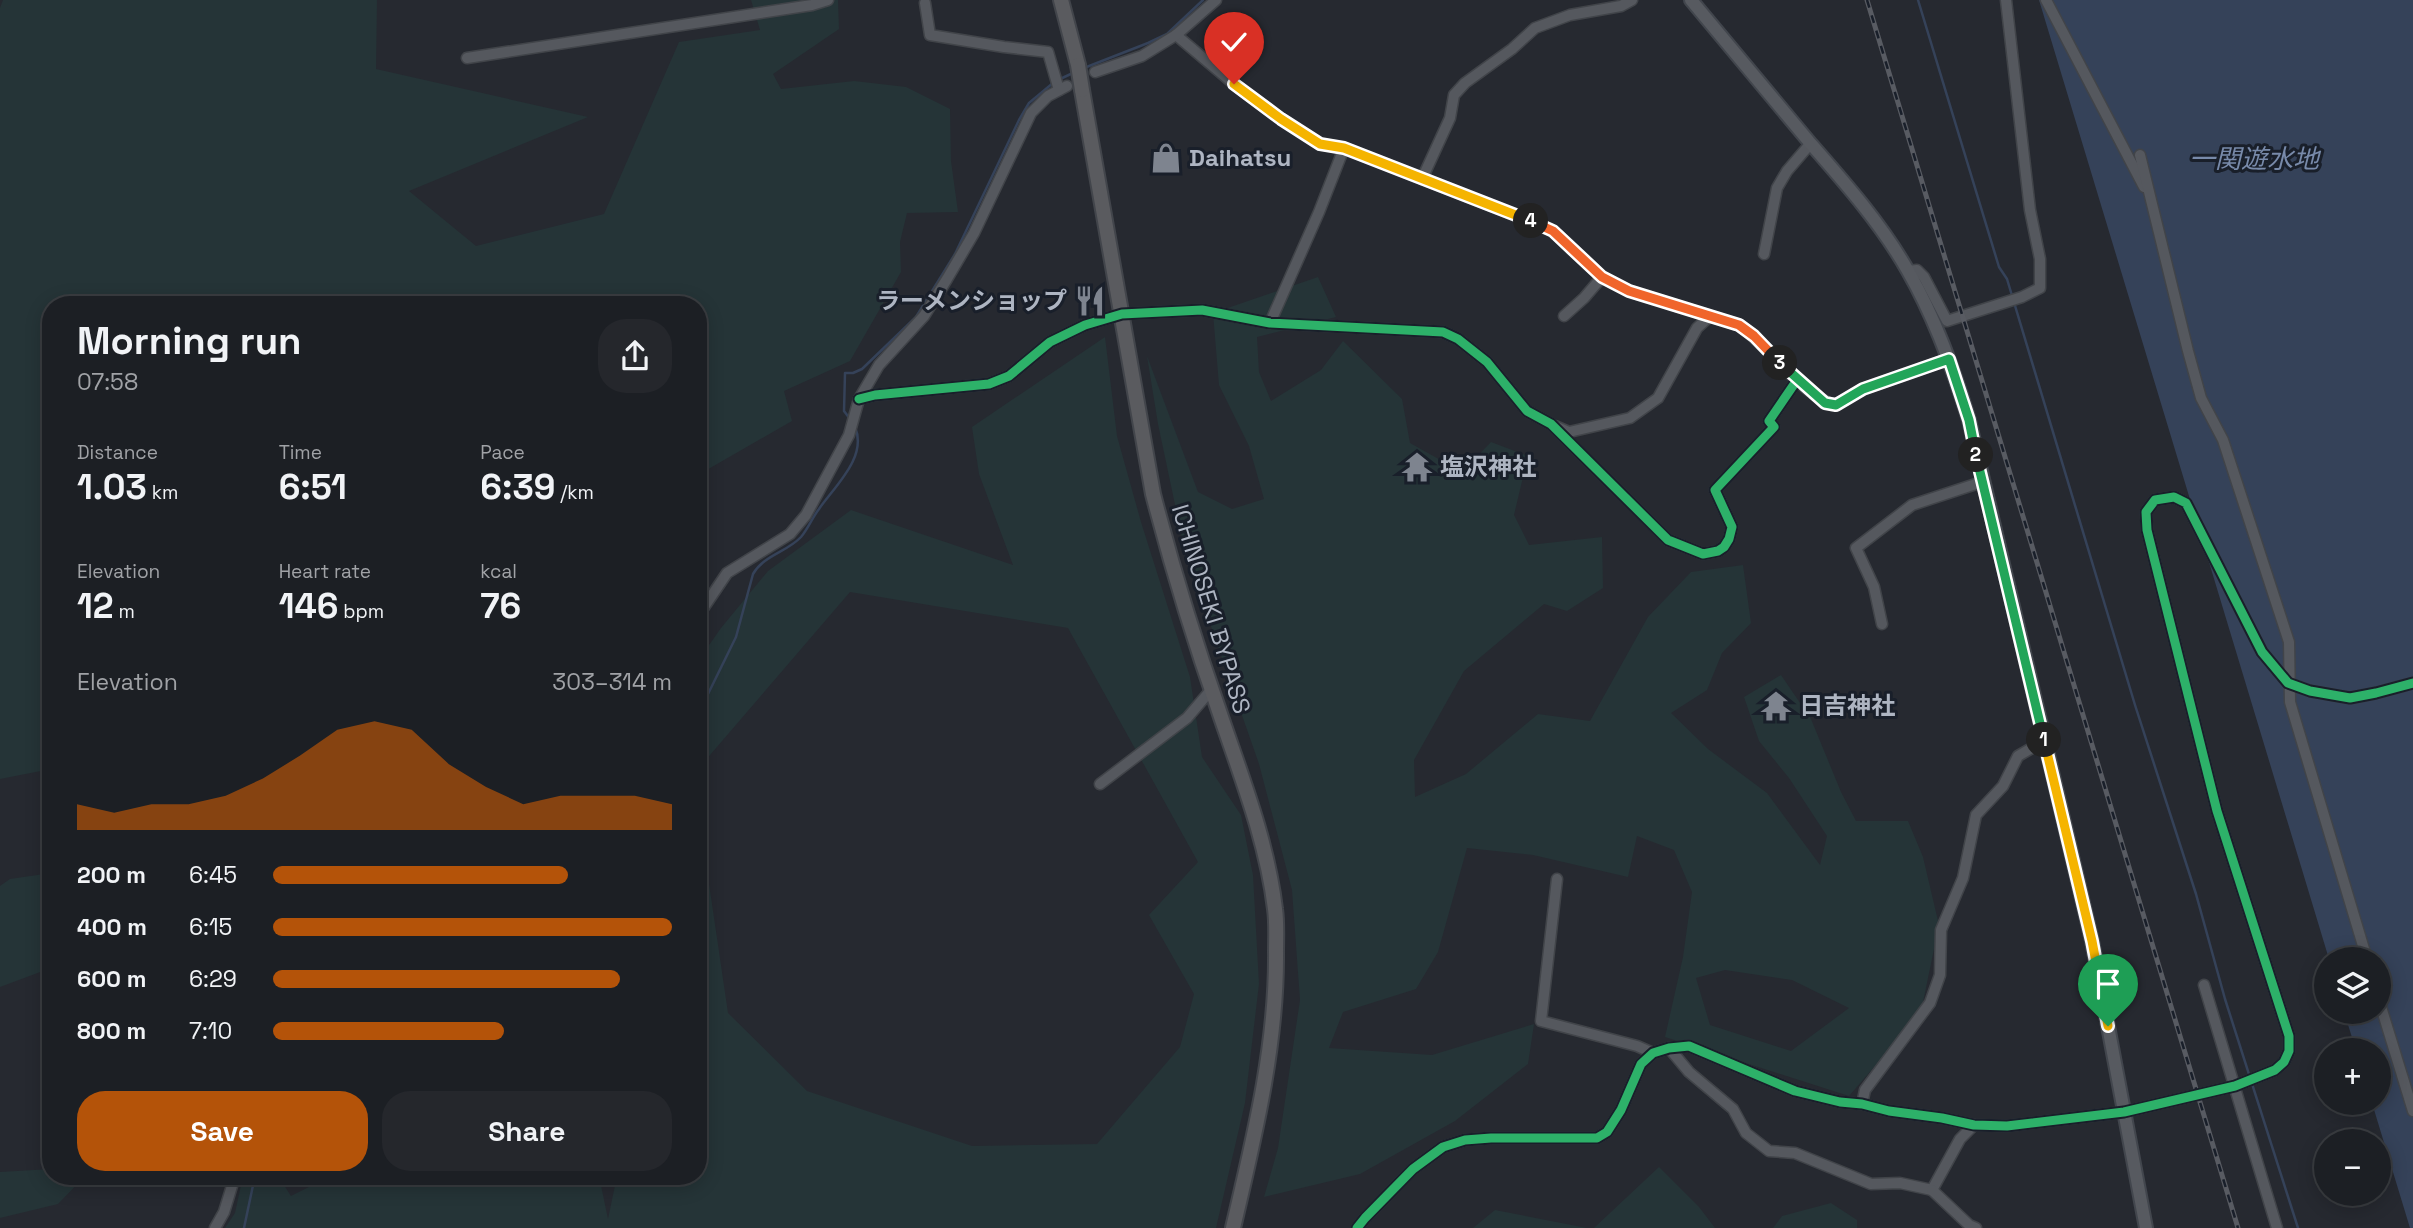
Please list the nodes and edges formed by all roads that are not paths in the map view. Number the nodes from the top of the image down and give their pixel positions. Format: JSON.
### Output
{"nodes":[{"id":1,"x":828,"y":0,"type":"edge"},
{"id":2,"x":1061,"y":0,"type":"edge"},
{"id":3,"x":1216,"y":0,"type":"edge"},
{"id":4,"x":1632,"y":0,"type":"edge"},
{"id":5,"x":1691,"y":0,"type":"edge"},
{"id":6,"x":2006,"y":0,"type":"edge"},
{"id":7,"x":2046,"y":0,"type":"edge"},
{"id":8,"x":925,"y":4,"type":"dead end"},
{"id":9,"x":1176,"y":35,"type":"junction"},
{"id":10,"x":467,"y":58,"type":"dead end"},
{"id":11,"x":1095,"y":72,"type":"dead end"},
{"id":12,"x":1811,"y":144,"type":"junction"},
{"id":13,"x":1344,"y":148,"type":"junction"},
{"id":14,"x":2140,"y":155,"type":"dead end"},
{"id":15,"x":1422,"y":179,"type":"junction"},
{"id":16,"x":2152,"y":203,"type":"junction"},
{"id":17,"x":1764,"y":254,"type":"dead end"},
{"id":18,"x":1908,"y":271,"type":"junction"},
{"id":19,"x":1602,"y":277,"type":"junction"},
{"id":20,"x":1122,"y":314,"type":"junction"},
{"id":21,"x":1564,"y":316,"type":"dead end"},
{"id":22,"x":1710,"y":316,"type":"junction"},
{"id":23,"x":1270,"y":323,"type":"junction"},
{"id":24,"x":1949,"y":359,"type":"junction"},
{"id":25,"x":1797,"y":380,"type":"junction"},
{"id":26,"x":859,"y":400,"type":"junction"},
{"id":27,"x":1550,"y":424,"type":"junction"},
{"id":28,"x":1982,"y":482,"type":"junction"},
{"id":29,"x":707,"y":603,"type":"edge"},
{"id":30,"x":1882,"y":624,"type":"dead end"},
{"id":31,"x":2288,"y":682,"type":"junction"},
{"id":32,"x":2413,"y":682,"type":"edge"},
{"id":33,"x":1211,"y":690,"type":"junction"},
{"id":34,"x":2044,"y":741,"type":"junction"},
{"id":35,"x":1100,"y":784,"type":"dead end"},
{"id":36,"x":1557,"y":879,"type":"dead end"},
{"id":37,"x":2363,"y":947,"type":"edge"},
{"id":38,"x":2204,"y":985,"type":"dead end"},
{"id":39,"x":2386,"y":1024,"type":"edge"},
{"id":40,"x":1669,"y":1048,"type":"junction"},
{"id":41,"x":1653,"y":1053,"type":"junction"},
{"id":42,"x":2240,"y":1084,"type":"junction"},
{"id":43,"x":1862,"y":1104,"type":"junction"},
{"id":44,"x":2413,"y":1111,"type":"edge"},
{"id":45,"x":2124,"y":1112,"type":"junction"},
{"id":46,"x":1974,"y":1125,"type":"junction"},
{"id":47,"x":232,"y":1185,"type":"edge"},
{"id":48,"x":1931,"y":1189,"type":"junction"},
{"id":49,"x":1972,"y":1227,"type":"edge"},
{"id":50,"x":215,"y":1228,"type":"edge"},
{"id":51,"x":1233,"y":1228,"type":"edge"},
{"id":52,"x":1357,"y":1228,"type":"edge"},
{"id":53,"x":2146,"y":1228,"type":"edge"},
{"id":54,"x":2277,"y":1228,"type":"edge"}],
"edges":[{"from":1,"to":10,"type":"street"},
{"from":2,"to":20,"type":"highway","name":"ICHINOSEKI BYPASS","bridge":true},
{"from":3,"to":9,"type":"street"},
{"from":4,"to":15,"type":"street"},
{"from":5,"to":12,"type":"main road"},
{"from":6,"to":18,"type":"street"},
{"from":7,"to":16,"type":"street"},
{"from":8,"to":26,"type":"street"},
{"from":9,"to":11,"type":"street"},
{"from":9,"to":13,"type":"street"},
{"from":12,"to":17,"type":"street"},
{"from":12,"to":18,"type":"main road"},
{"from":13,"to":15,"type":"street"},
{"from":13,"to":23,"type":"street"},
{"from":14,"to":16,"type":"street"},
{"from":15,"to":19,"type":"street"},
{"from":16,"to":31,"type":"street"},
{"from":18,"to":24,"type":"main road"},
{"from":19,"to":21,"type":"street"},
{"from":19,"to":22,"type":"street"},
{"from":20,"to":23,"type":"street"},
{"from":20,"to":26,"type":"street"},
{"from":20,"to":33,"type":"highway","name":"ICHINOSEKI BYPASS"},
{"from":22,"to":25,"type":"street"},
{"from":22,"to":27,"type":"street"},
{"from":23,"to":27,"type":"street"},
{"from":24,"to":25,"type":"street"},
{"from":24,"to":28,"type":"main road"},
{"from":25,"to":27,"type":"street"},
{"from":26,"to":29,"type":"street"},
{"from":28,"to":30,"type":"street"},
{"from":28,"to":34,"type":"main road"},
{"from":31,"to":32,"type":"street"},
{"from":31,"to":37,"type":"street"},
{"from":31,"to":42,"type":"street"},
{"from":33,"to":35,"type":"street"},
{"from":33,"to":51,"type":"highway","name":"ICHINOSEKI BYPASS"},
{"from":34,"to":43,"type":"street"},
{"from":34,"to":45,"type":"main road"},
{"from":36,"to":41,"type":"street"},
{"from":38,"to":42,"type":"street"},
{"from":39,"to":44,"type":"street"},
{"from":40,"to":41,"type":"street"},
{"from":40,"to":43,"type":"street"},
{"from":40,"to":48,"type":"street"},
{"from":41,"to":52,"type":"street"},
{"from":42,"to":45,"type":"street"},
{"from":42,"to":54,"type":"street"},
{"from":43,"to":46,"type":"street"},
{"from":45,"to":46,"type":"street"},
{"from":45,"to":53,"type":"main road"},
{"from":46,"to":48,"type":"street"},
{"from":47,"to":50,"type":"street"},
{"from":48,"to":49,"type":"street"}]}
